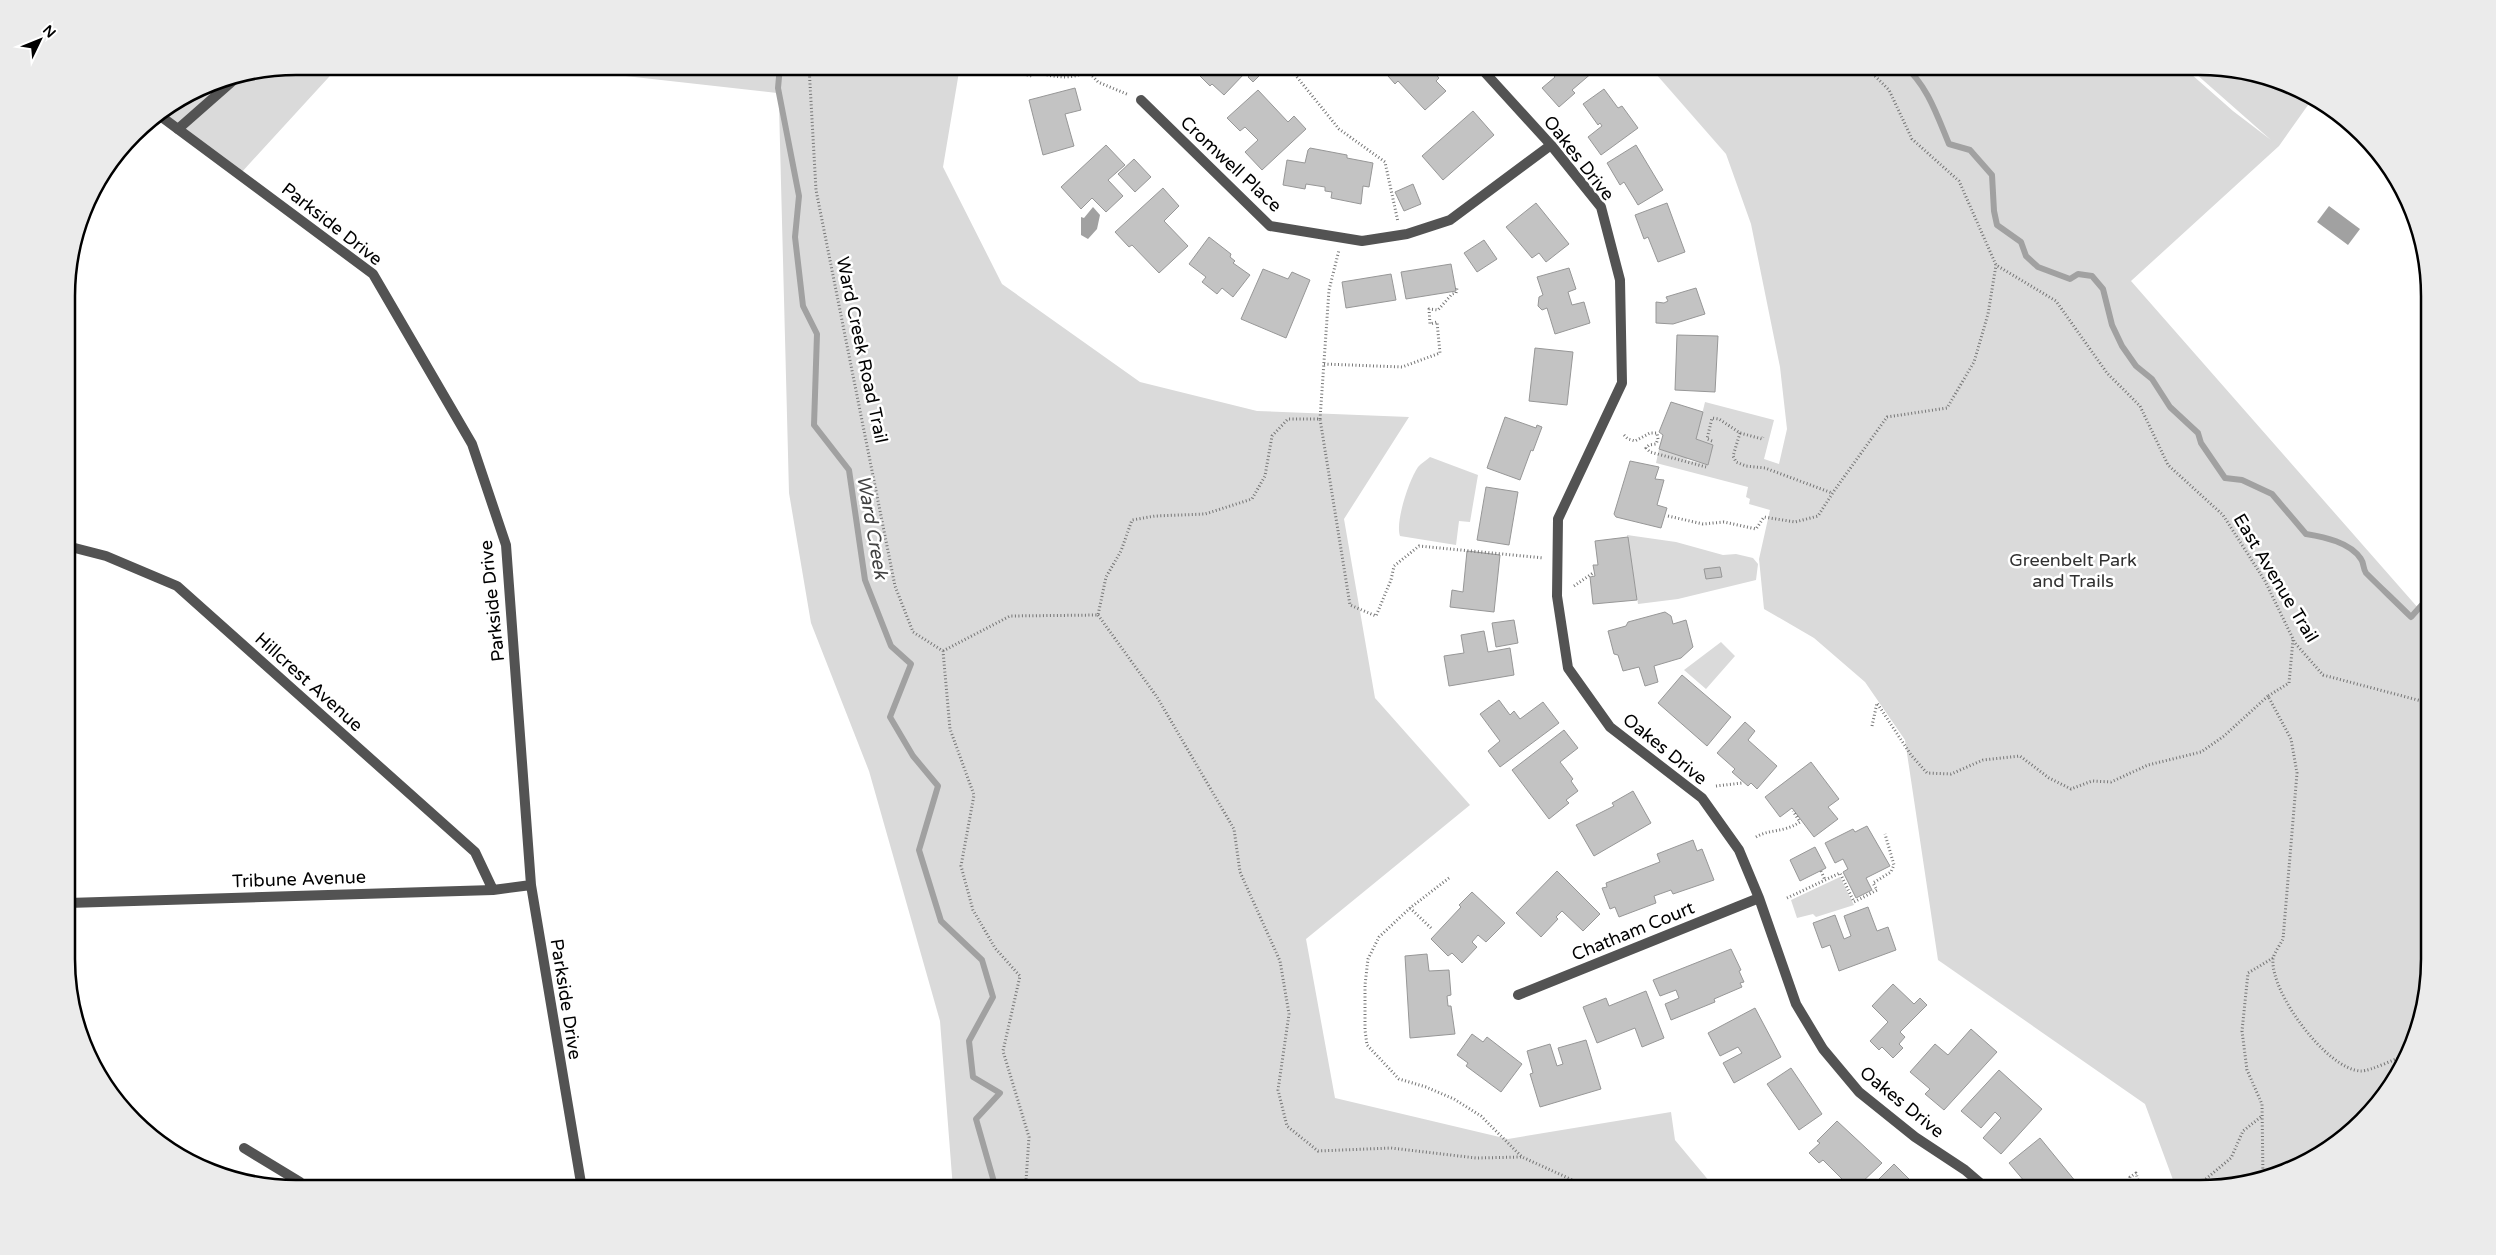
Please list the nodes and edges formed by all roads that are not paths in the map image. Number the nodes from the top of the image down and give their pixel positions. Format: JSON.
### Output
{"nodes":[{"id":1,"x":1486,"y":75,"type":"edge"},
{"id":2,"x":226,"y":87,"type":"edge"},
{"id":3,"x":1141,"y":100,"type":"road end"},
{"id":4,"x":164,"y":119,"type":"edge"},
{"id":5,"x":178,"y":129,"type":"junction"},
{"id":6,"x":1551,"y":145,"type":"junction"},
{"id":7,"x":75,"y":548,"type":"edge"},
{"id":8,"x":531,"y":885,"type":"junction"},
{"id":9,"x":494,"y":890,"type":"junction"},
{"id":10,"x":1759,"y":898,"type":"junction"},
{"id":11,"x":75,"y":903,"type":"edge"},
{"id":12,"x":1518,"y":995,"type":"dead end"},
{"id":13,"x":244,"y":1148,"type":"dead end"},
{"id":14,"x":297,"y":1180,"type":"edge"},
{"id":15,"x":580,"y":1180,"type":"edge"},
{"id":16,"x":1977,"y":1180,"type":"edge"}],
"edges":[{"from":1,"to":6,"type":"street","name":"Oakes Drive"},
{"from":2,"to":5,"type":"street"},
{"from":3,"to":6,"type":"street","name":"Cromwell Place"},
{"from":4,"to":5,"type":"street","name":"Parkside Drive"},
{"from":5,"to":8,"type":"street","name":"Parkside Drive"},
{"from":6,"to":10,"type":"street","name":"Oakes Drive"},
{"from":7,"to":9,"type":"street","name":"Hillcrest Avenue"},
{"from":8,"to":9,"type":"street","name":"Tribune Avenue"},
{"from":8,"to":15,"type":"street","name":"Parkside Drive"},
{"from":9,"to":11,"type":"street","name":"Tribune Avenue"},
{"from":10,"to":12,"type":"street","name":"Chatham Court"},
{"from":10,"to":16,"type":"street","name":"Oakes Drive"},
{"from":13,"to":14,"type":"street"}]}
